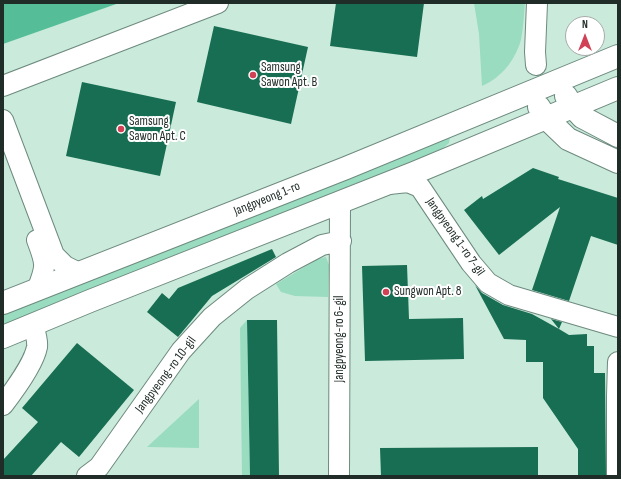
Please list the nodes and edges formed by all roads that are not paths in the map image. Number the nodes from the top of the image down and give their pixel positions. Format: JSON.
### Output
{"nodes":[{"id":1,"x":218,"y":3,"type":"edge"},
{"id":2,"x":537,"y":3,"type":"edge"},
{"id":3,"x":618,"y":56,"type":"edge"},
{"id":4,"x":536,"y":65,"type":"junction"},
{"id":5,"x":558,"y":81,"type":"junction"},
{"id":6,"x":3,"y":86,"type":"edge"},
{"id":7,"x":618,"y":88,"type":"edge"},
{"id":8,"x":530,"y":92,"type":"junction"},
{"id":9,"x":573,"y":107,"type":"junction"},
{"id":10,"x":546,"y":118,"type":"junction"},
{"id":11,"x":3,"y":120,"type":"edge"},
{"id":12,"x":618,"y":136,"type":"edge"},
{"id":13,"x":494,"y":140,"type":"junction"},
{"id":14,"x":3,"y":148,"type":"edge"},
{"id":15,"x":587,"y":148,"type":"junction"},
{"id":16,"x":618,"y":162,"type":"edge"},
{"id":17,"x":385,"y":184,"type":"junction"},
{"id":18,"x":340,"y":202,"type":"junction"},
{"id":19,"x":340,"y":241,"type":"junction"},
{"id":20,"x":79,"y":273,"type":"junction"},
{"id":21,"x":37,"y":290,"type":"junction"},
{"id":22,"x":3,"y":303,"type":"edge"},
{"id":23,"x":33,"y":325,"type":"junction"},
{"id":24,"x":618,"y":327,"type":"edge"},
{"id":25,"x":3,"y":337,"type":"edge"},
{"id":26,"x":618,"y":362,"type":"edge"},
{"id":27,"x":3,"y":405,"type":"edge"},
{"id":28,"x":87,"y":476,"type":"edge"},
{"id":29,"x":339,"y":476,"type":"edge"},
{"id":30,"x":617,"y":476,"type":"edge"}],
"edges":[{"from":1,"to":6,"type":"street"},
{"from":2,"to":4,"type":"street"},
{"from":3,"to":5,"type":"street","name":"Jangpyeong 1-ro"},
{"from":4,"to":5,"type":"street"},
{"from":4,"to":8,"type":"street"},
{"from":5,"to":8,"type":"street","name":"Jangpyeong 1-ro"},
{"from":5,"to":9,"type":"street"},
{"from":7,"to":9,"type":"street"},
{"from":8,"to":10,"type":"street"},
{"from":8,"to":20,"type":"street","name":"Jangpyeong 1-ro"},
{"from":9,"to":10,"type":"street"},
{"from":9,"to":12,"type":"street"},
{"from":10,"to":13,"type":"street"},
{"from":10,"to":15,"type":"street"},
{"from":11,"to":20,"type":"street"},
{"from":13,"to":15,"type":"street"},
{"from":13,"to":17,"type":"street"},
{"from":14,"to":21,"type":"street"},
{"from":15,"to":16,"type":"street"},
{"from":17,"to":18,"type":"street"},
{"from":17,"to":24,"type":"street","name":"Jangpyeong 1-ro 7-gil"},
{"from":18,"to":19,"type":"street","name":"Jangpyeong-ro 6-gil"},
{"from":18,"to":23,"type":"street"},
{"from":19,"to":28,"type":"street","name":"Jangpyeong-ro 10-gil"},
{"from":19,"to":29,"type":"street","name":"Jangpyeong-ro 6-gil"},
{"from":20,"to":21,"type":"street","name":"Jangpyeong 1-ro"},
{"from":21,"to":22,"type":"street","name":"Jangpyeong 1-ro"},
{"from":23,"to":25,"type":"street"},
{"from":23,"to":27,"type":"street"},
{"from":26,"to":30,"type":"street"}]}
